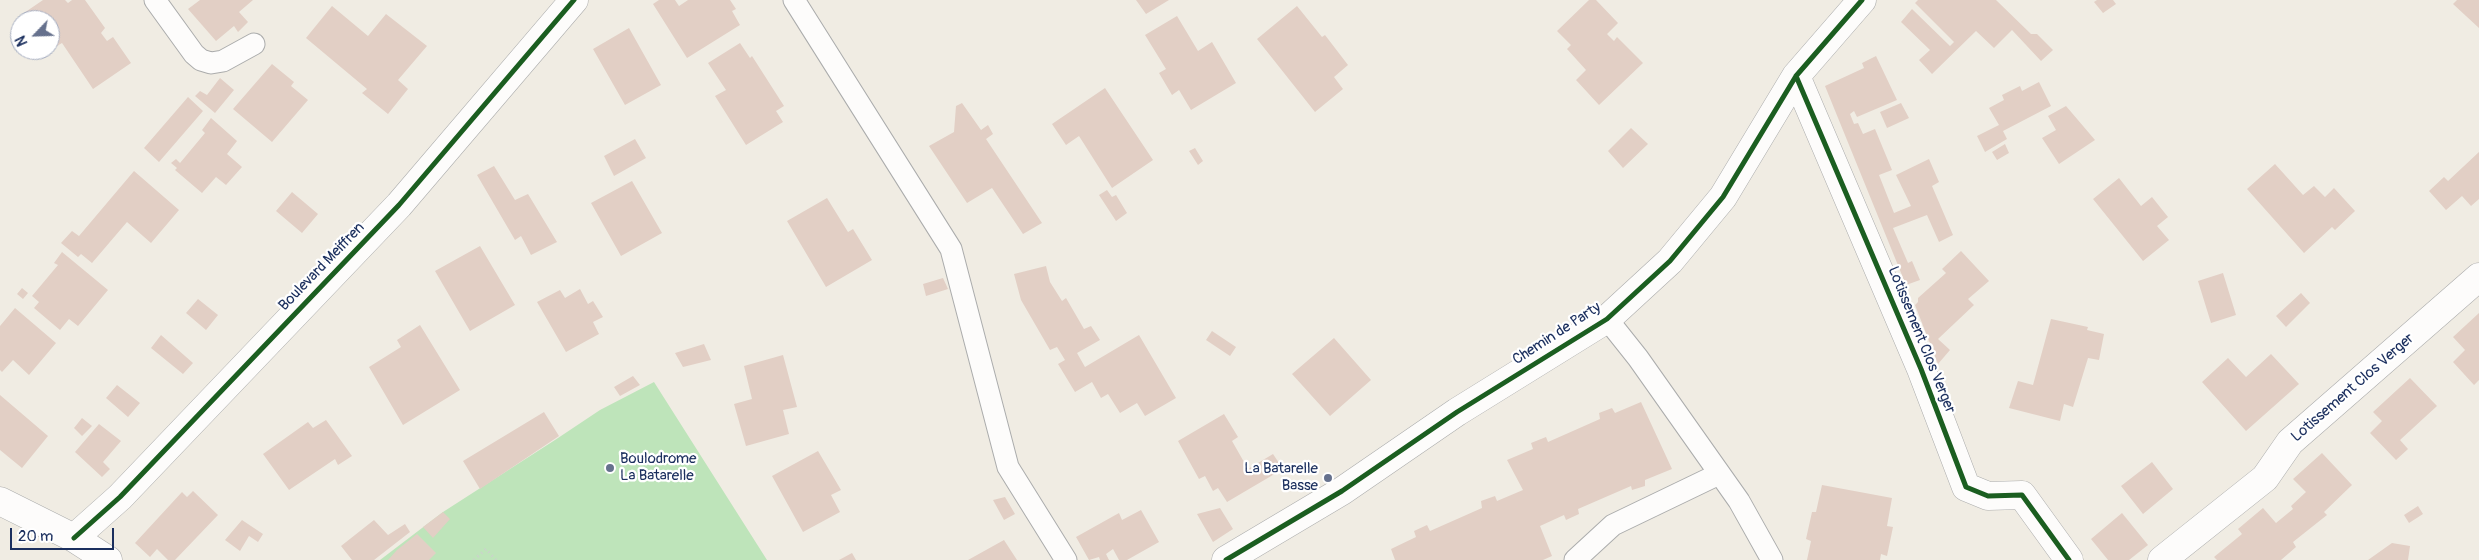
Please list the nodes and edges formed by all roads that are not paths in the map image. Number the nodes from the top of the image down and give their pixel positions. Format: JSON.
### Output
{"nodes":[{"id":1,"x":155,"y":0,"type":"edge"},
{"id":2,"x":574,"y":0,"type":"edge"},
{"id":3,"x":794,"y":0,"type":"edge"},
{"id":4,"x":1862,"y":0,"type":"edge"},
{"id":5,"x":254,"y":44,"type":"dead end"},
{"id":6,"x":1796,"y":76,"type":"junction"},
{"id":7,"x":2479,"y":277,"type":"edge"},
{"id":8,"x":1607,"y":319,"type":"junction"},
{"id":9,"x":1719,"y":474,"type":"junction"},
{"id":10,"x":0,"y":501,"type":"edge"},
{"id":11,"x":74,"y":538,"type":"junction"},
{"id":12,"x":108,"y":560,"type":"edge"},
{"id":13,"x":1066,"y":560,"type":"edge"},
{"id":14,"x":1226,"y":560,"type":"edge"},
{"id":15,"x":1575,"y":560,"type":"edge"},
{"id":16,"x":1772,"y":560,"type":"edge"},
{"id":17,"x":2069,"y":560,"type":"edge"},
{"id":18,"x":2162,"y":560,"type":"edge"}],
"edges":[{"from":1,"to":5,"type":"lane"},
{"from":2,"to":11,"type":"street","name":"Boulevard Meiffren"},
{"from":3,"to":13,"type":"lane"},
{"from":4,"to":6,"type":"street","name":"Chemin de Party"},
{"from":6,"to":8,"type":"street","name":"Chemin de Party"},
{"from":6,"to":17,"type":"street","name":"Lotissement Clos Verger"},
{"from":7,"to":18,"type":"street","name":"Lotissement Clos Verger"},
{"from":8,"to":9,"type":"lane"},
{"from":8,"to":14,"type":"street","name":"Chemin de Party"},
{"from":9,"to":15,"type":"lane"},
{"from":9,"to":16,"type":"lane"},
{"from":10,"to":11,"type":"street"},
{"from":11,"to":12,"type":"street"}]}
